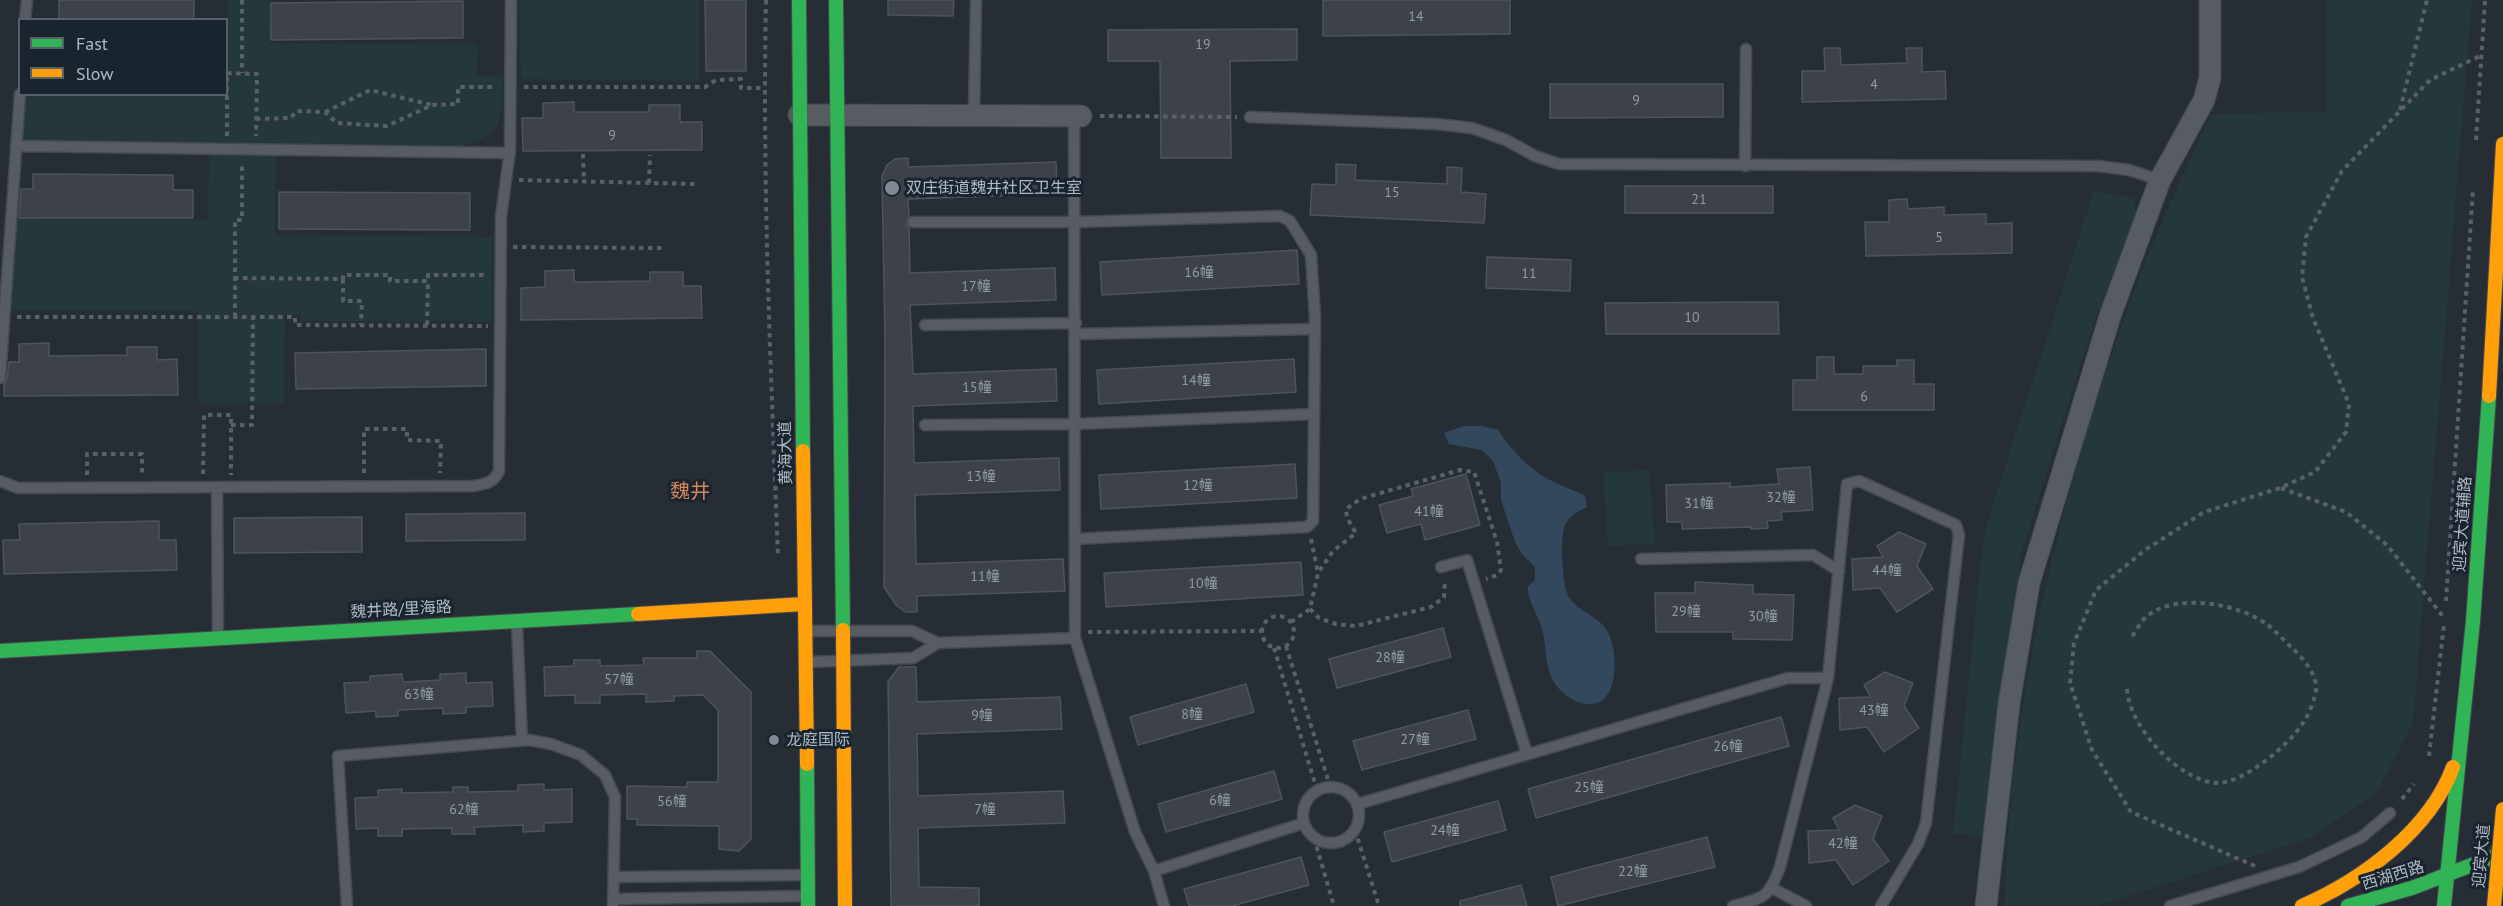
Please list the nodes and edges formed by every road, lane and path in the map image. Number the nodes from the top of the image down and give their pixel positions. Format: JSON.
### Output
{"nodes":[{"id":1,"x":27,"y":0,"type":"edge"},
{"id":2,"x":242,"y":0,"type":"edge"},
{"id":3,"x":511,"y":0,"type":"edge"},
{"id":4,"x":766,"y":0,"type":"edge"},
{"id":5,"x":799,"y":0,"type":"edge"},
{"id":6,"x":836,"y":0,"type":"edge"},
{"id":7,"x":976,"y":0,"type":"edge"},
{"id":8,"x":2210,"y":0,"type":"edge"},
{"id":9,"x":2427,"y":0,"type":"edge"},
{"id":10,"x":2485,"y":0,"type":"edge"},
{"id":11,"x":25,"y":18,"type":"edge"},
{"id":12,"x":1746,"y":49,"type":"dead end"},
{"id":13,"x":2482,"y":55,"type":"junction"},
{"id":14,"x":228,"y":73,"type":"edge"},
{"id":15,"x":242,"y":73,"type":"junction"},
{"id":16,"x":20,"y":96,"type":"edge"},
{"id":17,"x":227,"y":96,"type":"edge"},
{"id":18,"x":432,"y":105,"type":"dead end"},
{"id":19,"x":2400,"y":111,"type":"junction"},
{"id":20,"x":325,"y":112,"type":"dead end"},
{"id":21,"x":799,"y":115,"type":"junction"},
{"id":22,"x":837,"y":115,"type":"junction"},
{"id":23,"x":974,"y":116,"type":"junction"},
{"id":24,"x":1078,"y":116,"type":"junction"},
{"id":25,"x":1250,"y":117,"type":"joint"},
{"id":26,"x":2503,"y":144,"type":"edge"},
{"id":27,"x":16,"y":146,"type":"junction"},
{"id":28,"x":226,"y":149,"type":"junction"},
{"id":29,"x":242,"y":149,"type":"junction"},
{"id":30,"x":2475,"y":149,"type":"dead end"},
{"id":31,"x":256,"y":150,"type":"junction"},
{"id":32,"x":510,"y":153,"type":"junction"},
{"id":33,"x":583,"y":154,"type":"dead end"},
{"id":34,"x":650,"y":155,"type":"dead end"},
{"id":35,"x":1745,"y":166,"type":"junction"},
{"id":36,"x":506,"y":180,"type":"junction"},
{"id":37,"x":2160,"y":180,"type":"junction"},
{"id":38,"x":584,"y":182,"type":"junction"},
{"id":39,"x":649,"y":183,"type":"junction"},
{"id":40,"x":695,"y":184,"type":"dead end"},
{"id":41,"x":2473,"y":184,"type":"dead end"},
{"id":42,"x":913,"y":222,"type":"dead end"},
{"id":43,"x":1076,"y":222,"type":"junction"},
{"id":44,"x":500,"y":247,"type":"junction"},
{"id":45,"x":663,"y":248,"type":"dead end"},
{"id":46,"x":500,"y":275,"type":"junction"},
{"id":47,"x":234,"y":278,"type":"junction"},
{"id":48,"x":343,"y":279,"type":"junction"},
{"id":49,"x":428,"y":280,"type":"junction"},
{"id":50,"x":4,"y":317,"type":"junction"},
{"id":51,"x":235,"y":317,"type":"junction"},
{"id":52,"x":252,"y":317,"type":"junction"},
{"id":53,"x":362,"y":325,"type":"junction"},
{"id":54,"x":427,"y":325,"type":"junction"},
{"id":55,"x":925,"y":325,"type":"dead end"},
{"id":56,"x":500,"y":326,"type":"junction"},
{"id":57,"x":1076,"y":329,"type":"junction"},
{"id":58,"x":1315,"y":329,"type":"junction"},
{"id":59,"x":0,"y":378,"type":"edge"},
{"id":60,"x":1314,"y":414,"type":"junction"},
{"id":61,"x":1076,"y":423,"type":"junction"},
{"id":62,"x":231,"y":425,"type":"junction"},
{"id":63,"x":925,"y":425,"type":"dead end"},
{"id":64,"x":0,"y":481,"type":"edge"},
{"id":65,"x":364,"y":486,"type":"junction"},
{"id":66,"x":440,"y":486,"type":"junction"},
{"id":67,"x":86,"y":487,"type":"junction"},
{"id":68,"x":142,"y":487,"type":"junction"},
{"id":69,"x":203,"y":487,"type":"junction"},
{"id":70,"x":217,"y":487,"type":"junction"},
{"id":71,"x":231,"y":487,"type":"junction"},
{"id":72,"x":2280,"y":488,"type":"junction"},
{"id":73,"x":1307,"y":527,"type":"junction"},
{"id":74,"x":1076,"y":539,"type":"junction"},
{"id":75,"x":1641,"y":559,"type":"dead end"},
{"id":76,"x":778,"y":562,"type":"dead end"},
{"id":77,"x":1441,"y":567,"type":"joint"},
{"id":78,"x":1839,"y":571,"type":"junction"},
{"id":79,"x":1318,"y":573,"type":"junction"},
{"id":80,"x":1474,"y":583,"type":"junction"},
{"id":81,"x":804,"y":604,"type":"junction"},
{"id":82,"x":1310,"y":609,"type":"junction"},
{"id":83,"x":2445,"y":619,"type":"junction"},
{"id":84,"x":517,"y":620,"type":"junction"},
{"id":85,"x":1291,"y":622,"type":"junction"},
{"id":86,"x":805,"y":631,"type":"junction"},
{"id":87,"x":844,"y":631,"type":"junction"},
{"id":88,"x":1262,"y":631,"type":"junction"},
{"id":89,"x":1076,"y":635,"type":"junction"},
{"id":90,"x":218,"y":638,"type":"junction"},
{"id":91,"x":2131,"y":638,"type":"dead end"},
{"id":92,"x":938,"y":643,"type":"junction"},
{"id":93,"x":1286,"y":646,"type":"junction"},
{"id":94,"x":1274,"y":648,"type":"junction"},
{"id":95,"x":2470,"y":650,"type":"junction"},
{"id":96,"x":0,"y":651,"type":"edge"},
{"id":97,"x":844,"y":660,"type":"junction"},
{"id":98,"x":806,"y":662,"type":"junction"},
{"id":99,"x":1828,"y":678,"type":"junction"},
{"id":100,"x":2127,"y":689,"type":"dead end"},
{"id":101,"x":522,"y":740,"type":"junction"},
{"id":102,"x":1527,"y":754,"type":"junction"},
{"id":103,"x":2426,"y":762,"type":"dead end"},
{"id":104,"x":2418,"y":779,"type":"dead end"},
{"id":105,"x":1330,"y":786,"type":"junction"},
{"id":106,"x":1317,"y":790,"type":"junction"},
{"id":107,"x":1358,"y":804,"type":"junction"},
{"id":108,"x":2503,"y":809,"type":"edge"},
{"id":109,"x":2390,"y":813,"type":"joint"},
{"id":110,"x":1304,"y":823,"type":"junction"},
{"id":111,"x":1355,"y":830,"type":"junction"},
{"id":112,"x":1314,"y":838,"type":"junction"},
{"id":113,"x":2503,"y":853,"type":"edge"},
{"id":114,"x":1154,"y":871,"type":"junction"},
{"id":115,"x":807,"y":874,"type":"junction"},
{"id":116,"x":2274,"y":874,"type":"junction"},
{"id":117,"x":2448,"y":876,"type":"junction"},
{"id":118,"x":614,"y":877,"type":"junction"},
{"id":119,"x":1772,"y":888,"type":"junction"},
{"id":120,"x":2503,"y":897,"type":"edge"},
{"id":121,"x":808,"y":901,"type":"edge"},
{"id":122,"x":613,"y":902,"type":"edge"},
{"id":123,"x":764,"y":902,"type":"edge"},
{"id":124,"x":347,"y":906,"type":"edge"},
{"id":125,"x":845,"y":906,"type":"edge"},
{"id":126,"x":1164,"y":906,"type":"edge"},
{"id":127,"x":1334,"y":906,"type":"edge"},
{"id":128,"x":1379,"y":906,"type":"edge"},
{"id":129,"x":1733,"y":906,"type":"edge"},
{"id":130,"x":1806,"y":906,"type":"edge"},
{"id":131,"x":1881,"y":906,"type":"edge"},
{"id":132,"x":1986,"y":906,"type":"edge"},
{"id":133,"x":2170,"y":906,"type":"edge"},
{"id":134,"x":2302,"y":906,"type":"edge"},
{"id":135,"x":2348,"y":906,"type":"edge"},
{"id":136,"x":2444,"y":906,"type":"edge"},
{"id":137,"x":2483,"y":906,"type":"edge"},
{"id":138,"x":2494,"y":906,"type":"edge"}],
"edges":[{"from":1,"to":11,"type":"lane"},
{"from":2,"to":15,"type":"path"},
{"from":3,"to":32,"type":"lane"},
{"from":4,"to":76,"type":"path"},
{"from":5,"to":21,"type":"main road","name":"黄海大道"},
{"from":6,"to":22,"type":"main road"},
{"from":7,"to":23,"type":"lane"},
{"from":8,"to":37,"type":"street"},
{"from":9,"to":19,"type":"path"},
{"from":10,"to":13,"type":"path"},
{"from":12,"to":35,"type":"lane"},
{"from":13,"to":19,"type":"path"},
{"from":13,"to":30,"type":"path"},
{"from":14,"to":15,"type":"path"},
{"from":15,"to":31,"type":"path"},
{"from":16,"to":27,"type":"lane"},
{"from":17,"to":28,"type":"path"},
{"from":18,"to":20,"type":"path"},
{"from":19,"to":72,"type":"path"},
{"from":21,"to":22,"type":"street"},
{"from":21,"to":81,"type":"main road","name":"黄海大道"},
{"from":22,"to":23,"type":"street"},
{"from":22,"to":87,"type":"main road"},
{"from":23,"to":24,"type":"street"},
{"from":24,"to":25,"type":"path"},
{"from":24,"to":43,"type":"lane"},
{"from":25,"to":35,"type":"lane"},
{"from":26,"to":95,"type":"main road","name":"迎宾大道辅路"},
{"from":27,"to":28,"type":"lane"},
{"from":27,"to":50,"type":"lane"},
{"from":28,"to":29,"type":"lane"},
{"from":29,"to":31,"type":"lane"},
{"from":29,"to":47,"type":"path"},
{"from":31,"to":32,"type":"lane"},
{"from":32,"to":36,"type":"lane"},
{"from":33,"to":38,"type":"path"},
{"from":34,"to":39,"type":"path"},
{"from":35,"to":37,"type":"lane"},
{"from":36,"to":38,"type":"path"},
{"from":36,"to":44,"type":"lane"},
{"from":37,"to":132,"type":"street"},
{"from":38,"to":39,"type":"path"},
{"from":39,"to":40,"type":"path"},
{"from":41,"to":83,"type":"path"},
{"from":42,"to":43,"type":"lane"},
{"from":43,"to":57,"type":"lane"},
{"from":43,"to":58,"type":"lane"},
{"from":44,"to":45,"type":"path"},
{"from":44,"to":46,"type":"lane"},
{"from":46,"to":49,"type":"path"},
{"from":46,"to":56,"type":"lane"},
{"from":47,"to":48,"type":"path"},
{"from":47,"to":51,"type":"path"},
{"from":48,"to":49,"type":"path"},
{"from":48,"to":53,"type":"path"},
{"from":49,"to":54,"type":"path"},
{"from":50,"to":51,"type":"path"},
{"from":50,"to":59,"type":"lane"},
{"from":51,"to":52,"type":"path"},
{"from":52,"to":53,"type":"path"},
{"from":52,"to":62,"type":"path"},
{"from":53,"to":54,"type":"path"},
{"from":54,"to":56,"type":"path"},
{"from":55,"to":57,"type":"lane"},
{"from":56,"to":66,"type":"lane"},
{"from":57,"to":58,"type":"lane"},
{"from":57,"to":61,"type":"lane"},
{"from":58,"to":60,"type":"lane"},
{"from":60,"to":61,"type":"lane"},
{"from":60,"to":73,"type":"lane"},
{"from":61,"to":63,"type":"lane"},
{"from":61,"to":74,"type":"lane"},
{"from":62,"to":69,"type":"path"},
{"from":62,"to":71,"type":"path"},
{"from":64,"to":67,"type":"lane"},
{"from":65,"to":66,"type":"lane"},
{"from":65,"to":66,"type":"path"},
{"from":65,"to":71,"type":"lane"},
{"from":67,"to":68,"type":"lane"},
{"from":67,"to":68,"type":"path"},
{"from":68,"to":69,"type":"lane"},
{"from":69,"to":70,"type":"lane"},
{"from":70,"to":71,"type":"lane"},
{"from":70,"to":90,"type":"lane"},
{"from":72,"to":83,"type":"path"},
{"from":72,"to":116,"type":"path"},
{"from":73,"to":74,"type":"lane"},
{"from":73,"to":79,"type":"path"},
{"from":74,"to":89,"type":"lane"},
{"from":75,"to":78,"type":"lane"},
{"from":77,"to":80,"type":"lane"},
{"from":77,"to":82,"type":"path"},
{"from":78,"to":99,"type":"lane"},
{"from":78,"to":131,"type":"lane"},
{"from":79,"to":80,"type":"path"},
{"from":79,"to":82,"type":"path"},
{"from":80,"to":102,"type":"lane"},
{"from":81,"to":84,"type":"main road","name":"魏井路/里海路"},
{"from":81,"to":86,"type":"main road","name":"黄海大道"},
{"from":82,"to":85,"type":"path"},
{"from":83,"to":103,"type":"path"},
{"from":84,"to":90,"type":"main road","name":"魏井路/里海路"},
{"from":84,"to":101,"type":"lane"},
{"from":85,"to":88,"type":"path"},
{"from":85,"to":93,"type":"path"},
{"from":86,"to":87,"type":"lane"},
{"from":86,"to":98,"type":"main road","name":"黄海大道"},
{"from":87,"to":92,"type":"lane"},
{"from":87,"to":97,"type":"main road"},
{"from":88,"to":89,"type":"path"},
{"from":88,"to":94,"type":"path"},
{"from":89,"to":92,"type":"lane"},
{"from":89,"to":114,"type":"lane"},
{"from":90,"to":96,"type":"main road","name":"魏井路/里海路"},
{"from":91,"to":100,"type":"path"},
{"from":92,"to":97,"type":"lane"},
{"from":93,"to":94,"type":"path"},
{"from":93,"to":105,"type":"path"},
{"from":94,"to":106,"type":"path"},
{"from":95,"to":117,"type":"main road","name":"迎宾大道辅路"},
{"from":95,"to":134,"type":"main road"},
{"from":97,"to":98,"type":"lane"},
{"from":97,"to":125,"type":"main road"},
{"from":98,"to":115,"type":"main road","name":"黄海大道"},
{"from":99,"to":102,"type":"lane"},
{"from":99,"to":119,"type":"lane"},
{"from":101,"to":118,"type":"lane"},
{"from":101,"to":124,"type":"lane"},
{"from":102,"to":107,"type":"lane"},
{"from":104,"to":109,"type":"path"},
{"from":105,"to":106,"type":"lane"},
{"from":105,"to":107,"type":"lane"},
{"from":106,"to":110,"type":"lane"},
{"from":107,"to":111,"type":"lane"},
{"from":108,"to":138,"type":"main road","name":"迎宾大道","bridge":true},
{"from":109,"to":116,"type":"lane"},
{"from":110,"to":112,"type":"lane"},
{"from":110,"to":114,"type":"lane"},
{"from":111,"to":112,"type":"lane"},
{"from":111,"to":128,"type":"path"},
{"from":112,"to":127,"type":"path"},
{"from":113,"to":117,"type":"main road","name":"西湖西路"},
{"from":114,"to":126,"type":"lane"},
{"from":115,"to":118,"type":"lane"},
{"from":115,"to":121,"type":"main road","name":"黄海大道"},
{"from":116,"to":133,"type":"lane"},
{"from":117,"to":135,"type":"main road","name":"西湖西路"},
{"from":117,"to":136,"type":"main road","name":"迎宾大道辅路"},
{"from":118,"to":122,"type":"lane"},
{"from":119,"to":129,"type":"lane"},
{"from":119,"to":130,"type":"lane"},
{"from":120,"to":137,"type":"main road"},
{"from":121,"to":123,"type":"lane"},
{"from":122,"to":123,"type":"lane"}]}
